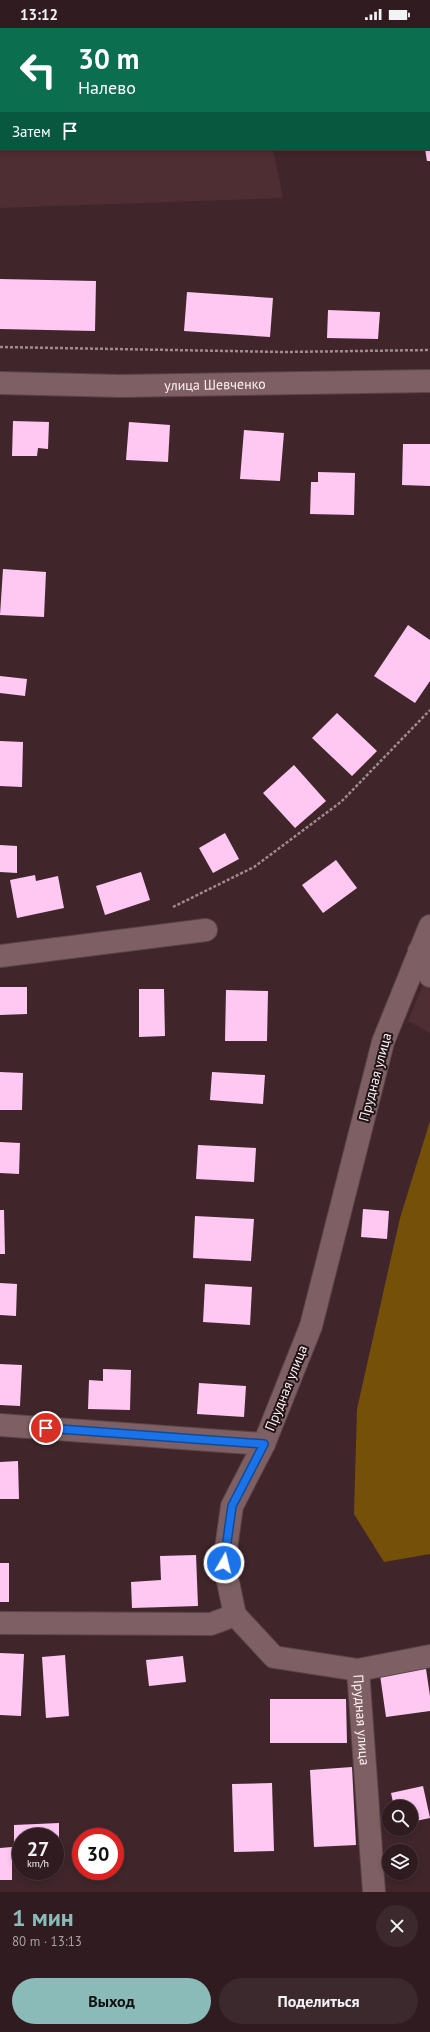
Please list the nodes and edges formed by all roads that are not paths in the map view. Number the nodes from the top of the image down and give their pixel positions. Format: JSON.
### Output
{"nodes":[{"id":1,"x":430,"y":381,"type":"edge"},
{"id":2,"x":0,"y":383,"type":"edge"},
{"id":3,"x":430,"y":926,"type":"edge"},
{"id":4,"x":206,"y":930,"type":"dead end"},
{"id":5,"x":419,"y":951,"type":"junction"},
{"id":6,"x":0,"y":956,"type":"edge"},
{"id":7,"x":430,"y":976,"type":"edge"},
{"id":8,"x":0,"y":1425,"type":"edge"},
{"id":9,"x":264,"y":1444,"type":"junction"},
{"id":10,"x":235,"y":1615,"type":"junction"},
{"id":11,"x":0,"y":1623,"type":"edge"},
{"id":12,"x":430,"y":1656,"type":"edge"},
{"id":13,"x":358,"y":1670,"type":"junction"},
{"id":14,"x":374,"y":1892,"type":"edge"}],
"edges":[{"from":1,"to":2,"type":"street","name":"улица Шевченко"},
{"from":3,"to":5,"type":"street","name":"Прудная улица"},
{"from":4,"to":6,"type":"street"},
{"from":5,"to":7,"type":"street"},
{"from":5,"to":9,"type":"street","name":"Прудная улица"},
{"from":8,"to":9,"type":"street"},
{"from":9,"to":10,"type":"street","name":"Прудная улица"},
{"from":10,"to":11,"type":"street"},
{"from":10,"to":13,"type":"street","name":"Прудная улица"},
{"from":12,"to":13,"type":"street"},
{"from":13,"to":14,"type":"street","name":"Прудная улица"}]}
